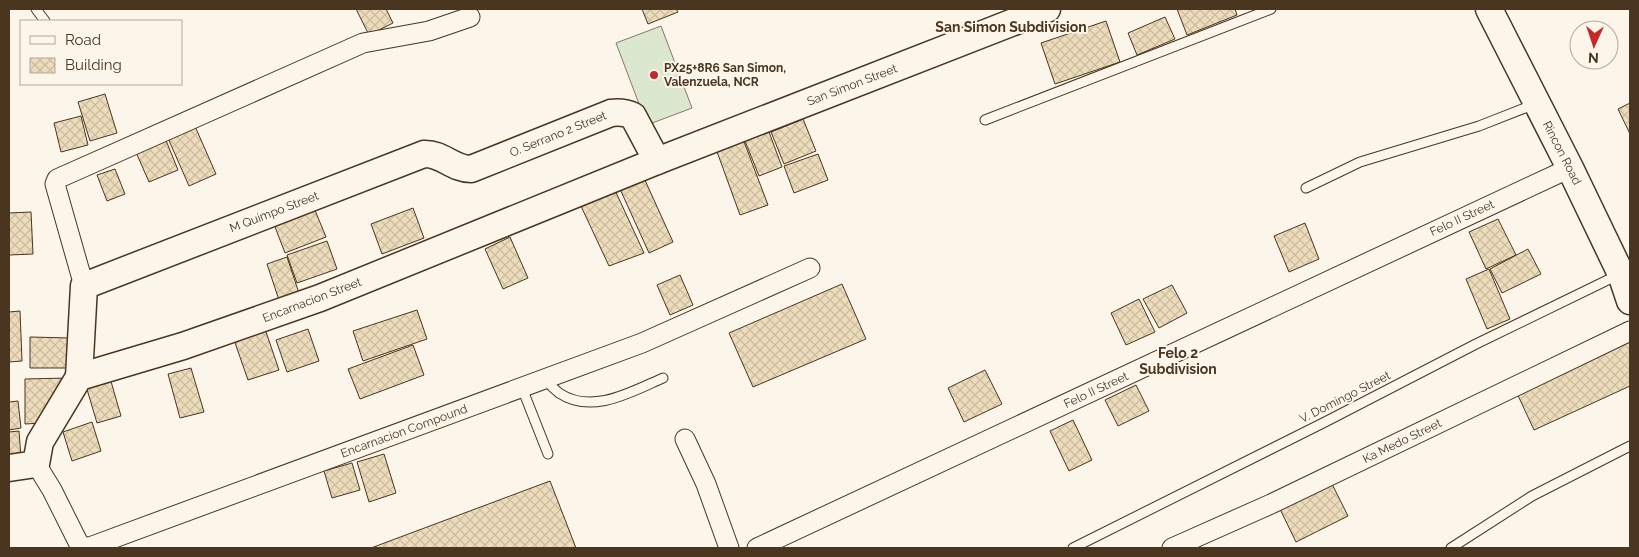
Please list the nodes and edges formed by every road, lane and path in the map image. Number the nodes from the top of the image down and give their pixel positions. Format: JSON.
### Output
{"nodes":[{"id":1,"x":36,"y":9,"type":"edge"},
{"id":2,"x":1047,"y":9,"type":"edge"},
{"id":3,"x":1271,"y":9,"type":"edge"},
{"id":4,"x":1489,"y":9,"type":"edge"},
{"id":5,"x":470,"y":17,"type":"dead end"},
{"id":6,"x":44,"y":20,"type":"edge"},
{"id":7,"x":1537,"y":103,"type":"junction"},
{"id":8,"x":985,"y":120,"type":"dead end"},
{"id":9,"x":657,"y":161,"type":"junction"},
{"id":10,"x":1570,"y":168,"type":"junction"},
{"id":11,"x":464,"y":169,"type":"joint"},
{"id":12,"x":1306,"y":188,"type":"dead end"},
{"id":13,"x":810,"y":268,"type":"dead end"},
{"id":14,"x":1625,"y":272,"type":"edge"},
{"id":15,"x":84,"y":286,"type":"junction"},
{"id":16,"x":1630,"y":301,"type":"edge"},
{"id":17,"x":1630,"y":331,"type":"edge"},
{"id":18,"x":79,"y":377,"type":"junction"},
{"id":19,"x":662,"y":378,"type":"dead end"},
{"id":20,"x":545,"y":379,"type":"junction"},
{"id":21,"x":522,"y":388,"type":"junction"},
{"id":22,"x":685,"y":439,"type":"dead end"},
{"id":23,"x":1630,"y":446,"type":"edge"},
{"id":24,"x":548,"y":454,"type":"dead end"},
{"id":25,"x":36,"y":464,"type":"junction"},
{"id":26,"x":9,"y":468,"type":"edge"},
{"id":27,"x":729,"y":548,"type":"edge"},
{"id":28,"x":757,"y":548,"type":"edge"},
{"id":29,"x":1072,"y":548,"type":"edge"},
{"id":30,"x":1172,"y":548,"type":"edge"},
{"id":31,"x":1451,"y":548,"type":"edge"}],
"edges":[{"from":1,"to":6,"type":"lane"},
{"from":2,"to":9,"type":"street","name":"San Simon Street"},
{"from":3,"to":8,"type":"lane"},
{"from":4,"to":7,"type":"street","name":"Rincon Road"},
{"from":5,"to":15,"type":"street"},
{"from":7,"to":10,"type":"street","name":"Rincon Road"},
{"from":7,"to":12,"type":"lane"},
{"from":9,"to":11,"type":"street","name":"O. Serrano 2 Street"},
{"from":9,"to":18,"type":"street","name":"Encarnacion Street"},
{"from":10,"to":14,"type":"street","name":"Rincon Road"},
{"from":10,"to":28,"type":"street","name":"Felo II Street"},
{"from":11,"to":15,"type":"street","name":"M Quimpo Street"},
{"from":13,"to":20,"type":"street","name":"Encarnacion Compound"},
{"from":14,"to":16,"type":"street","name":"Rincon Road"},
{"from":14,"to":29,"type":"lane","name":"V. Domingo Street"},
{"from":15,"to":18,"type":"street"},
{"from":17,"to":30,"type":"street","name":"Ka Medo Street"},
{"from":18,"to":25,"type":"street"},
{"from":19,"to":20,"type":"lane"},
{"from":20,"to":21,"type":"street","name":"Encarnacion Compound"},
{"from":21,"to":24,"type":"lane"},
{"from":21,"to":25,"type":"street","name":"Encarnacion Compound"},
{"from":22,"to":27,"type":"street"},
{"from":23,"to":31,"type":"lane"},
{"from":25,"to":26,"type":"street"}]}
